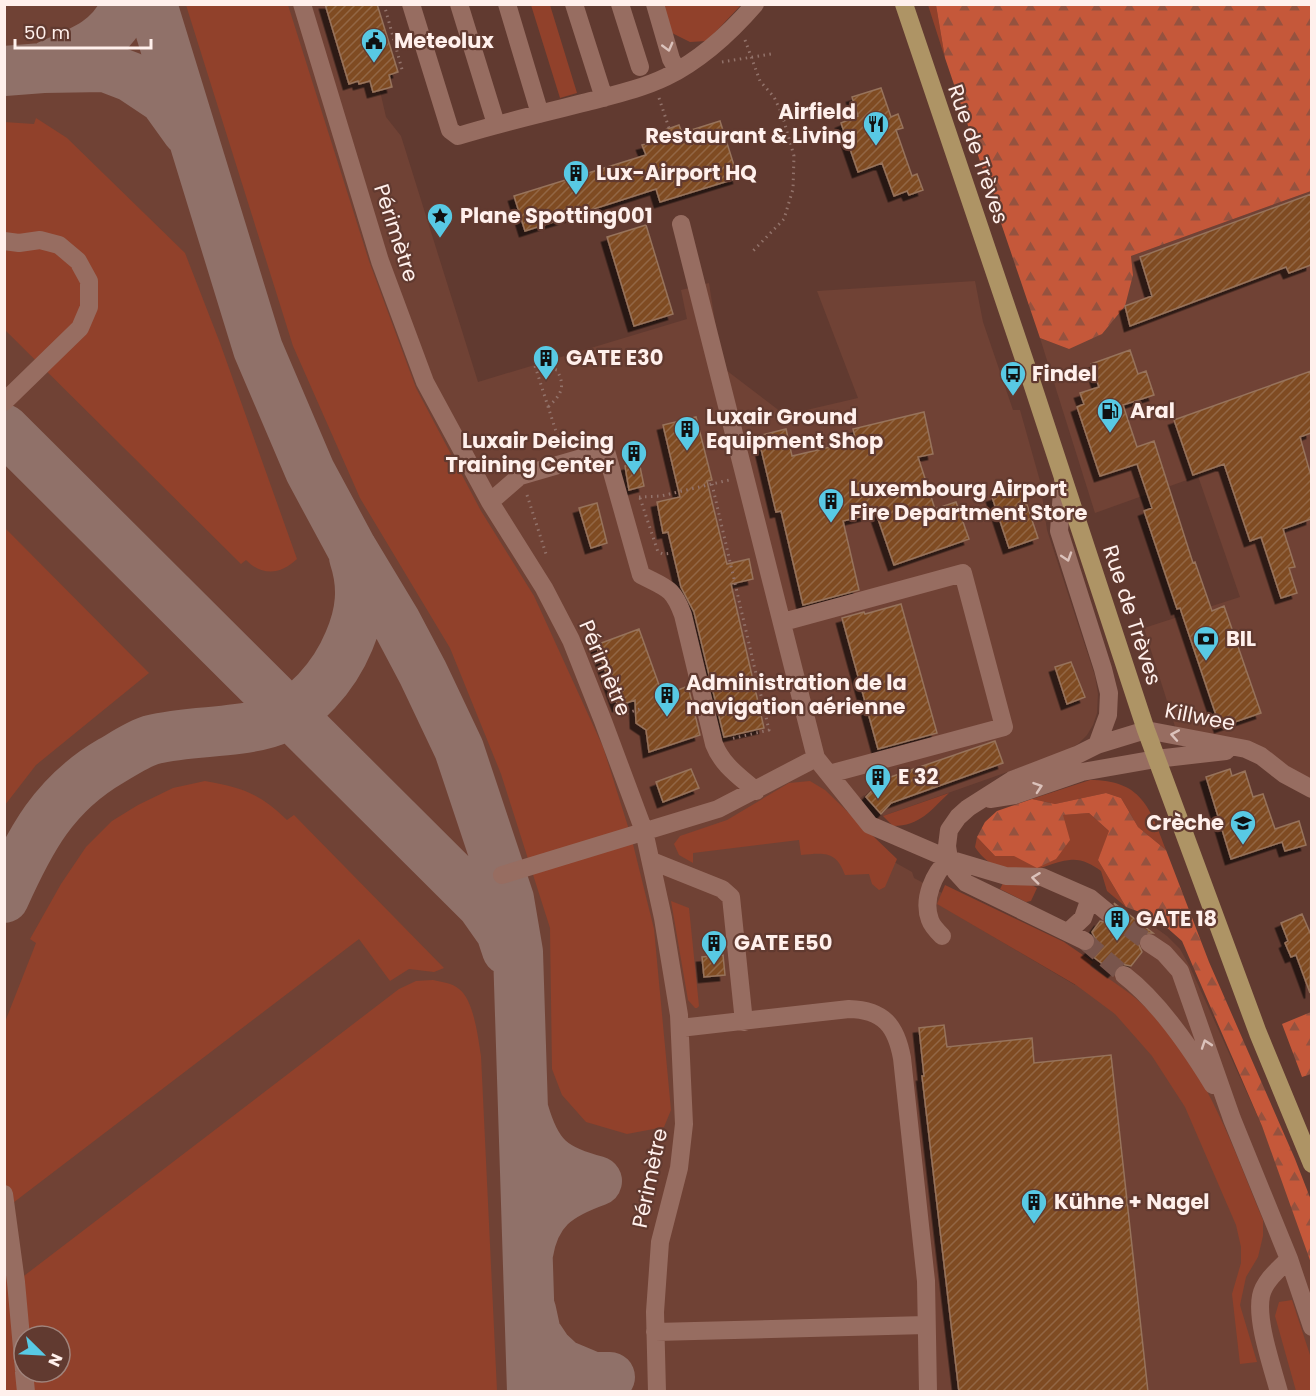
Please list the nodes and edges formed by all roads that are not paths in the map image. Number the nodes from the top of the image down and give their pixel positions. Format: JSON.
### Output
{"nodes":[{"id":1,"x":302,"y":4,"type":"edge"},
{"id":2,"x":411,"y":4,"type":"edge"},
{"id":3,"x":459,"y":4,"type":"edge"},
{"id":4,"x":507,"y":4,"type":"edge"},
{"id":5,"x":574,"y":4,"type":"edge"},
{"id":6,"x":620,"y":4,"type":"edge"},
{"id":7,"x":655,"y":4,"type":"edge"},
{"id":8,"x":754,"y":4,"type":"edge"},
{"id":9,"x":904,"y":5,"type":"edge"},
{"id":10,"x":640,"y":67,"type":"dead end"},
{"id":11,"x":677,"y":70,"type":"junction"},
{"id":12,"x":604,"y":98,"type":"junction"},
{"id":13,"x":540,"y":114,"type":"junction"},
{"id":14,"x":496,"y":124,"type":"junction"},
{"id":15,"x":681,"y":224,"type":"dead end"},
{"id":16,"x":4,"y":241,"type":"edge"},
{"id":17,"x":4,"y":402,"type":"edge"},
{"id":18,"x":1063,"y":479,"type":"junction"},
{"id":19,"x":490,"y":502,"type":"junction"},
{"id":20,"x":783,"y":622,"type":"junction"},
{"id":21,"x":1146,"y":730,"type":"junction"},
{"id":22,"x":1097,"y":745,"type":"junction"},
{"id":23,"x":1246,"y":749,"type":"junction"},
{"id":24,"x":816,"y":758,"type":"junction"},
{"id":25,"x":1156,"y":759,"type":"junction"},
{"id":26,"x":829,"y":774,"type":"junction"},
{"id":27,"x":1311,"y":789,"type":"edge"},
{"id":28,"x":756,"y":790,"type":"junction"},
{"id":29,"x":981,"y":801,"type":"junction"},
{"id":30,"x":644,"y":831,"type":"junction"},
{"id":31,"x":949,"y":859,"type":"junction"},
{"id":32,"x":652,"y":861,"type":"junction"},
{"id":33,"x":502,"y":875,"type":"dead end"},
{"id":34,"x":1090,"y":898,"type":"junction"},
{"id":35,"x":1107,"y":912,"type":"tunnel mouth"},
{"id":36,"x":1068,"y":932,"type":"junction"},
{"id":37,"x":942,"y":936,"type":"dead end"},
{"id":38,"x":1085,"y":941,"type":"tunnel mouth"},
{"id":39,"x":1149,"y":943,"type":"tunnel mouth"},
{"id":40,"x":1124,"y":975,"type":"tunnel mouth"},
{"id":41,"x":744,"y":1022,"type":"junction"},
{"id":42,"x":680,"y":1028,"type":"junction"},
{"id":43,"x":1233,"y":1119,"type":"junction"},
{"id":44,"x":1311,"y":1164,"type":"edge"},
{"id":45,"x":4,"y":1194,"type":"edge"},
{"id":46,"x":1289,"y":1259,"type":"junction"},
{"id":47,"x":20,"y":1324,"type":"edge"},
{"id":48,"x":926,"y":1325,"type":"junction"},
{"id":49,"x":1311,"y":1327,"type":"edge"},
{"id":50,"x":655,"y":1332,"type":"junction"},
{"id":51,"x":657,"y":1392,"type":"edge"},
{"id":52,"x":928,"y":1392,"type":"edge"},
{"id":53,"x":1279,"y":1392,"type":"edge"}],
"edges":[{"from":1,"to":19,"type":"street","name":"Périmètre"},
{"from":2,"to":14,"type":"street"},
{"from":3,"to":14,"type":"street"},
{"from":4,"to":13,"type":"street"},
{"from":5,"to":12,"type":"street"},
{"from":6,"to":10,"type":"street"},
{"from":7,"to":11,"type":"street","one_way":true},
{"from":8,"to":11,"type":"street"},
{"from":9,"to":18,"type":"main road","name":"Rue de Trèves"},
{"from":11,"to":12,"type":"street"},
{"from":12,"to":13,"type":"street"},
{"from":13,"to":14,"type":"street"},
{"from":15,"to":20,"type":"street"},
{"from":16,"to":17,"type":"street"},
{"from":18,"to":21,"type":"main road","name":"Rue de Trèves"},
{"from":18,"to":22,"type":"street","one_way":true},
{"from":19,"to":28,"type":"street"},
{"from":19,"to":30,"type":"street","name":"Périmètre"},
{"from":20,"to":24,"type":"street"},
{"from":20,"to":26,"type":"street"},
{"from":21,"to":22,"type":"street"},
{"from":23,"to":21,"type":"street","name":"Killwee","one_way":true},
{"from":21,"to":25,"type":"main road","name":"Rue de Trèves"},
{"from":22,"to":29,"type":"street"},
{"from":23,"to":25,"type":"street","name":"Killwee"},
{"from":23,"to":27,"type":"street","name":"Killwee"},
{"from":24,"to":26,"type":"street"},
{"from":24,"to":28,"type":"street"},
{"from":29,"to":25,"type":"street","name":"Killwee","one_way":true},
{"from":25,"to":44,"type":"main road","name":"Rue de Trèves"},
{"from":26,"to":31,"type":"street"},
{"from":28,"to":30,"type":"street"},
{"from":29,"to":31,"type":"street"},
{"from":30,"to":32,"type":"street","name":"Périmètre"},
{"from":30,"to":33,"type":"street"},
{"from":34,"to":31,"type":"street","one_way":true},
{"from":31,"to":36,"type":"street"},
{"from":31,"to":37,"type":"street"},
{"from":32,"to":41,"type":"street"},
{"from":32,"to":42,"type":"street","name":"Périmètre"},
{"from":34,"to":35,"type":"street"},
{"from":34,"to":36,"type":"street"},
{"from":36,"to":38,"type":"street"},
{"from":43,"to":39,"type":"street","one_way":true},
{"from":40,"to":43,"type":"street"},
{"from":41,"to":42,"type":"street"},
{"from":41,"to":48,"type":"street"},
{"from":42,"to":50,"type":"street","name":"Périmètre"},
{"from":43,"to":46,"type":"street"},
{"from":45,"to":47,"type":"street"},
{"from":46,"to":49,"type":"street"},
{"from":46,"to":53,"type":"street"},
{"from":48,"to":50,"type":"street"},
{"from":48,"to":52,"type":"street"},
{"from":50,"to":51,"type":"street","name":"Périmètre"}]}
